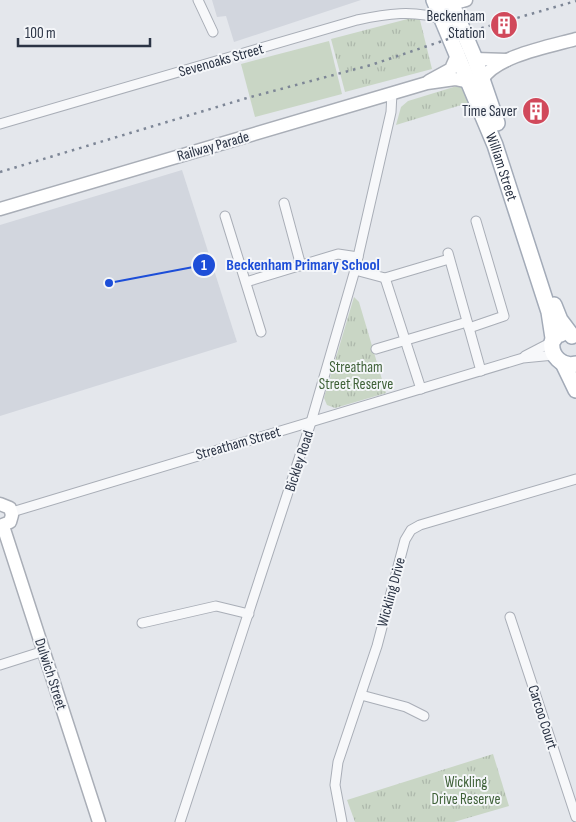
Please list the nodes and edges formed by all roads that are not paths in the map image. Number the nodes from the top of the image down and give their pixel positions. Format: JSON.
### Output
{"nodes":[{"id":1,"x":198,"y":0,"type":"edge"},
{"id":2,"x":447,"y":2,"type":"edge"},
{"id":3,"x":443,"y":20,"type":"junction"},
{"id":4,"x":212,"y":32,"type":"dead end"},
{"id":5,"x":576,"y":39,"type":"edge"},
{"id":6,"x":458,"y":53,"type":"junction"},
{"id":7,"x":475,"y":59,"type":"junction"},
{"id":8,"x":507,"y":60,"type":"junction"},
{"id":9,"x":476,"y":81,"type":"junction"},
{"id":10,"x":427,"y":83,"type":"junction"},
{"id":11,"x":392,"y":93,"type":"junction"},
{"id":12,"x":0,"y":124,"type":"edge"},
{"id":13,"x":284,"y":203,"type":"dead end"},
{"id":14,"x":0,"y":209,"type":"edge"},
{"id":15,"x":226,"y":216,"type":"dead end"},
{"id":16,"x":476,"y":221,"type":"dead end"},
{"id":17,"x":358,"y":257,"type":"junction"},
{"id":18,"x":301,"y":266,"type":"junction"},
{"id":19,"x":355,"y":270,"type":"junction"},
{"id":20,"x":385,"y":278,"type":"junction"},
{"id":21,"x":246,"y":282,"type":"junction"},
{"id":22,"x":468,"y":325,"type":"junction"},
{"id":23,"x":261,"y":332,"type":"dead end"},
{"id":24,"x":574,"y":337,"type":"edge"},
{"id":25,"x":404,"y":340,"type":"junction"},
{"id":26,"x":376,"y":349,"type":"dead end"},
{"id":27,"x":560,"y":353,"type":"edge"},
{"id":28,"x":523,"y":358,"type":"junction"},
{"id":29,"x":481,"y":371,"type":"junction"},
{"id":30,"x":421,"y":389,"type":"junction"},
{"id":31,"x":576,"y":390,"type":"edge"},
{"id":32,"x":311,"y":422,"type":"junction"},
{"id":33,"x":576,"y":479,"type":"edge"},
{"id":34,"x":0,"y":504,"type":"edge"},
{"id":35,"x":12,"y":512,"type":"junction"},
{"id":36,"x":2,"y":526,"type":"edge"},
{"id":37,"x":249,"y":614,"type":"junction"},
{"id":38,"x":510,"y":617,"type":"dead end"},
{"id":39,"x":142,"y":623,"type":"dead end"},
{"id":40,"x":44,"y":651,"type":"junction"},
{"id":41,"x":0,"y":665,"type":"edge"},
{"id":42,"x":360,"y":695,"type":"junction"},
{"id":43,"x":424,"y":716,"type":"dead end"},
{"id":44,"x":576,"y":817,"type":"edge"},
{"id":45,"x":99,"y":822,"type":"edge"},
{"id":46,"x":180,"y":822,"type":"edge"},
{"id":47,"x":342,"y":822,"type":"edge"}],
"edges":[{"from":1,"to":4,"type":"street"},
{"from":2,"to":3,"type":"main road","name":"William Street"},
{"from":2,"to":7,"type":"main road","name":"William Street"},
{"from":3,"to":6,"type":"main road","name":"William Street"},
{"from":3,"to":12,"type":"street","name":"Sevenoaks Street"},
{"from":5,"to":8,"type":"street"},
{"from":6,"to":9,"type":"main road","name":"William Street"},
{"from":6,"to":10,"type":"street","name":"Railway Parade"},
{"from":7,"to":8,"type":"street"},
{"from":7,"to":9,"type":"main road","name":"William Street"},
{"from":8,"to":9,"type":"street"},
{"from":9,"to":10,"type":"street","name":"Railway Parade"},
{"from":9,"to":24,"type":"main road","name":"William Street"},
{"from":9,"to":27,"type":"main road","name":"William Street"},
{"from":10,"to":11,"type":"street","name":"Railway Parade"},
{"from":11,"to":14,"type":"street","name":"Railway Parade"},
{"from":11,"to":17,"type":"street","name":"Bickley Road"},
{"from":13,"to":18,"type":"street"},
{"from":15,"to":21,"type":"street"},
{"from":16,"to":22,"type":"street"},
{"from":17,"to":18,"type":"street"},
{"from":17,"to":19,"type":"street","name":"Bickley Road"},
{"from":18,"to":21,"type":"street"},
{"from":19,"to":20,"type":"street"},
{"from":19,"to":32,"type":"street","name":"Bickley Road"},
{"from":20,"to":22,"type":"street"},
{"from":20,"to":25,"type":"street"},
{"from":21,"to":23,"type":"street"},
{"from":22,"to":25,"type":"street"},
{"from":22,"to":29,"type":"street"},
{"from":24,"to":27,"type":"main road","name":"William Street"},
{"from":25,"to":26,"type":"street"},
{"from":25,"to":30,"type":"street"},
{"from":27,"to":28,"type":"street","name":"Streatham Street"},
{"from":27,"to":28,"type":"street","name":"Streatham Street"},
{"from":27,"to":31,"type":"main road","name":"William Street"},
{"from":28,"to":29,"type":"street","name":"Streatham Street"},
{"from":29,"to":30,"type":"street","name":"Streatham Street"},
{"from":30,"to":32,"type":"street","name":"Streatham Street"},
{"from":32,"to":35,"type":"street","name":"Streatham Street"},
{"from":32,"to":37,"type":"street","name":"Bickley Road"},
{"from":33,"to":42,"type":"street","name":"Wickling Drive"},
{"from":34,"to":35,"type":"street"},
{"from":35,"to":36,"type":"street"},
{"from":36,"to":40,"type":"street","name":"Dulwich Street"},
{"from":37,"to":39,"type":"street"},
{"from":37,"to":46,"type":"street","name":"Bickley Road"},
{"from":38,"to":44,"type":"street","name":"Carcoo Court"},
{"from":40,"to":41,"type":"street"},
{"from":40,"to":45,"type":"street","name":"Dulwich Street"},
{"from":42,"to":43,"type":"street"},
{"from":42,"to":47,"type":"street","name":"Wickling Drive"}]}
